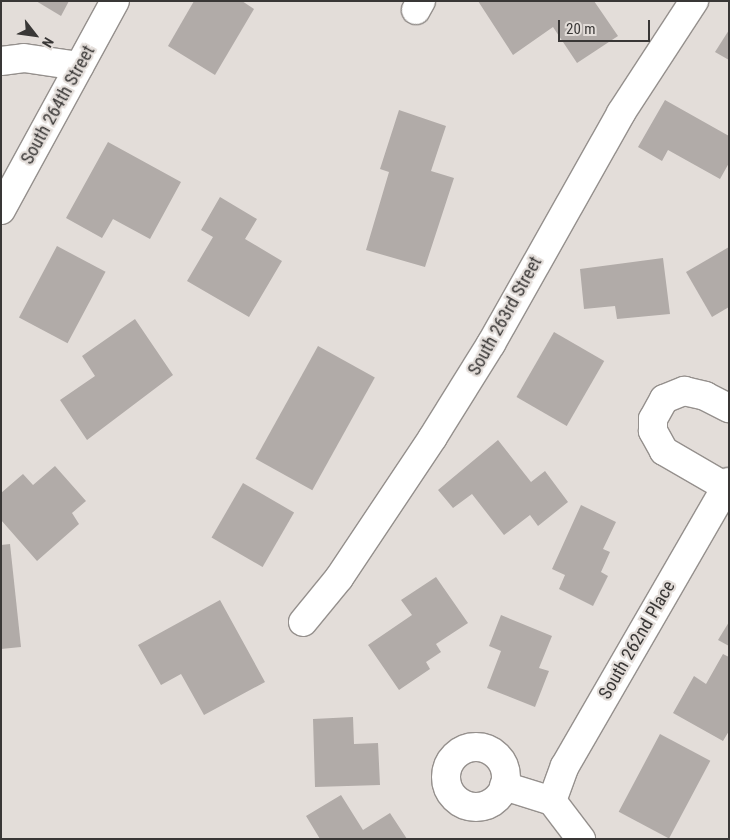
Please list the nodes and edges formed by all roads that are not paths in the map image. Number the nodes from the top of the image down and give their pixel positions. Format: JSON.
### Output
{"nodes":[{"id":1,"x":115,"y":1,"type":"edge"},
{"id":2,"x":694,"y":1,"type":"edge"},
{"id":3,"x":1,"y":61,"type":"edge"},
{"id":4,"x":79,"y":66,"type":"junction"},
{"id":5,"x":1,"y":210,"type":"edge"},
{"id":6,"x":729,"y":408,"type":"edge"},
{"id":7,"x":727,"y":485,"type":"edge"},
{"id":8,"x":303,"y":622,"type":"dead end"},
{"id":9,"x":504,"y":786,"type":"dead end"},
{"id":10,"x":552,"y":801,"type":"junction"},
{"id":11,"x":581,"y":839,"type":"edge"}],
"edges":[{"from":1,"to":4,"type":"street","name":"South 264th Street"},
{"from":2,"to":8,"type":"street","name":"South 263rd Street"},
{"from":3,"to":4,"type":"street"},
{"from":4,"to":5,"type":"street","name":"South 264th Street"},
{"from":6,"to":7,"type":"street"},
{"from":7,"to":10,"type":"street","name":"South 262nd Place"},
{"from":9,"to":10,"type":"street"},
{"from":10,"to":11,"type":"street"}]}
